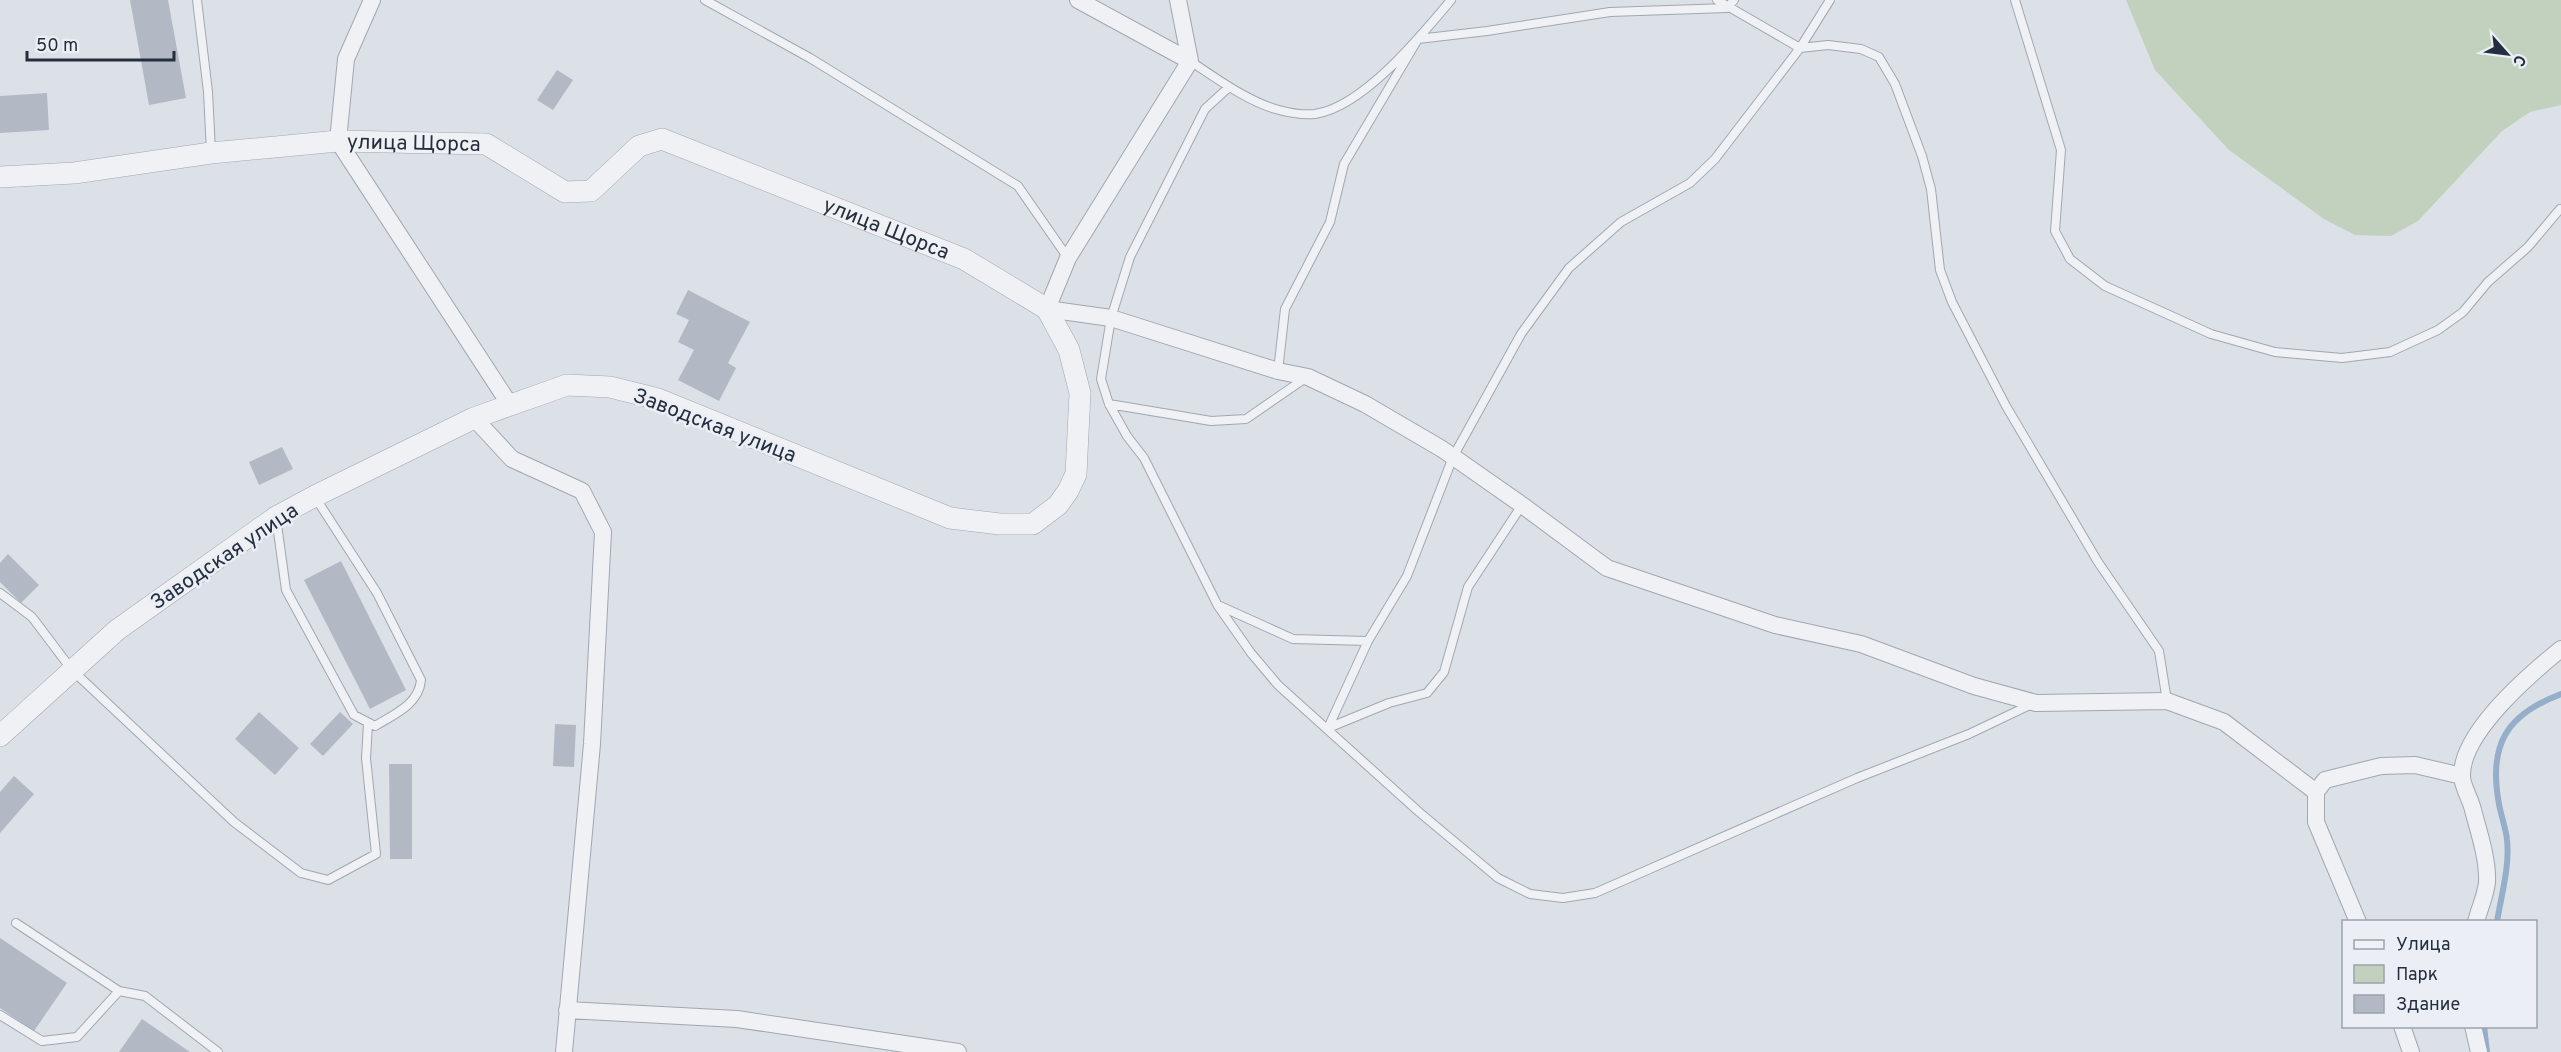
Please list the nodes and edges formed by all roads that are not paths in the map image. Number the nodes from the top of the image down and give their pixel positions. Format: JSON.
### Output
{"nodes":[{"id":1,"x":197,"y":0,"type":"edge"},
{"id":2,"x":372,"y":0,"type":"edge"},
{"id":3,"x":705,"y":0,"type":"edge"},
{"id":4,"x":1078,"y":0,"type":"edge"},
{"id":5,"x":1178,"y":0,"type":"edge"},
{"id":6,"x":1451,"y":0,"type":"edge"},
{"id":7,"x":1717,"y":0,"type":"edge"},
{"id":8,"x":1734,"y":0,"type":"edge"},
{"id":9,"x":1830,"y":0,"type":"edge"},
{"id":10,"x":2015,"y":0,"type":"edge"},
{"id":11,"x":1727,"y":8,"type":"junction"},
{"id":12,"x":1418,"y":39,"type":"junction"},
{"id":13,"x":1800,"y":48,"type":"junction"},
{"id":14,"x":1190,"y":61,"type":"junction"},
{"id":15,"x":1229,"y":87,"type":"junction"},
{"id":16,"x":338,"y":141,"type":"junction"},
{"id":17,"x":211,"y":153,"type":"junction"},
{"id":18,"x":0,"y":177,"type":"edge"},
{"id":19,"x":2560,"y":209,"type":"edge"},
{"id":20,"x":1068,"y":258,"type":"junction"},
{"id":21,"x":1047,"y":309,"type":"junction"},
{"id":22,"x":1111,"y":318,"type":"junction"},
{"id":23,"x":1278,"y":371,"type":"junction"},
{"id":24,"x":1308,"y":377,"type":"junction"},
{"id":25,"x":1109,"y":404,"type":"junction"},
{"id":26,"x":510,"y":405,"type":"junction"},
{"id":27,"x":474,"y":418,"type":"junction"},
{"id":28,"x":1453,"y":457,"type":"junction"},
{"id":29,"x":315,"y":496,"type":"junction"},
{"id":30,"x":1522,"y":505,"type":"junction"},
{"id":31,"x":276,"y":517,"type":"junction"},
{"id":32,"x":0,"y":593,"type":"edge"},
{"id":33,"x":1218,"y":606,"type":"junction"},
{"id":34,"x":1368,"y":641,"type":"junction"},
{"id":35,"x":2561,"y":649,"type":"edge"},
{"id":36,"x":72,"y":670,"type":"junction"},
{"id":37,"x":2167,"y":701,"type":"junction"},
{"id":38,"x":2036,"y":703,"type":"junction"},
{"id":39,"x":368,"y":724,"type":"junction"},
{"id":40,"x":1328,"y":728,"type":"junction"},
{"id":41,"x":0,"y":736,"type":"edge"},
{"id":42,"x":2462,"y":776,"type":"junction"},
{"id":43,"x":2316,"y":792,"type":"junction"},
{"id":44,"x":2358,"y":920,"type":"edge"},
{"id":45,"x":2476,"y":920,"type":"edge"},
{"id":46,"x":16,"y":923,"type":"dead end"},
{"id":47,"x":119,"y":991,"type":"junction"},
{"id":48,"x":567,"y":1010,"type":"junction"},
{"id":49,"x":0,"y":1015,"type":"edge"},
{"id":50,"x":2403,"y":1028,"type":"edge"},
{"id":51,"x":2473,"y":1028,"type":"edge"},
{"id":52,"x":218,"y":1052,"type":"edge"},
{"id":53,"x":564,"y":1052,"type":"edge"},
{"id":54,"x":958,"y":1052,"type":"edge"},
{"id":55,"x":2411,"y":1052,"type":"edge"},
{"id":56,"x":2479,"y":1052,"type":"edge"}],
"edges":[{"from":1,"to":17,"type":"lane"},
{"from":2,"to":16,"type":"street"},
{"from":3,"to":20,"type":"lane"},
{"from":4,"to":14,"type":"street"},
{"from":5,"to":14,"type":"street"},
{"from":6,"to":12,"type":"lane"},
{"from":7,"to":11,"type":"lane"},
{"from":8,"to":11,"type":"lane"},
{"from":9,"to":13,"type":"lane"},
{"from":10,"to":19,"type":"lane"},
{"from":11,"to":12,"type":"lane"},
{"from":11,"to":13,"type":"lane"},
{"from":12,"to":15,"type":"lane"},
{"from":12,"to":23,"type":"lane"},
{"from":13,"to":28,"type":"lane"},
{"from":13,"to":37,"type":"lane"},
{"from":14,"to":15,"type":"lane"},
{"from":14,"to":20,"type":"street"},
{"from":15,"to":22,"type":"lane"},
{"from":16,"to":17,"type":"street","name":"улица Щорса"},
{"from":16,"to":21,"type":"street","name":"улица Щорса"},
{"from":16,"to":26,"type":"street"},
{"from":17,"to":18,"type":"street","name":"улица Щорса"},
{"from":20,"to":21,"type":"street"},
{"from":21,"to":22,"type":"street"},
{"from":21,"to":26,"type":"street","name":"Заводская улица"},
{"from":22,"to":23,"type":"street"},
{"from":22,"to":25,"type":"lane"},
{"from":23,"to":24,"type":"street"},
{"from":24,"to":25,"type":"lane"},
{"from":24,"to":28,"type":"street"},
{"from":25,"to":33,"type":"lane"},
{"from":26,"to":27,"type":"street","name":"Заводская улица"},
{"from":27,"to":29,"type":"street","name":"Заводская улица"},
{"from":27,"to":48,"type":"street"},
{"from":28,"to":30,"type":"street"},
{"from":28,"to":34,"type":"lane"},
{"from":29,"to":31,"type":"street","name":"Заводская улица"},
{"from":29,"to":39,"type":"lane"},
{"from":30,"to":38,"type":"street"},
{"from":30,"to":40,"type":"lane"},
{"from":31,"to":36,"type":"street","name":"Заводская улица"},
{"from":31,"to":39,"type":"lane"},
{"from":32,"to":36,"type":"lane"},
{"from":33,"to":34,"type":"lane"},
{"from":33,"to":40,"type":"lane"},
{"from":34,"to":40,"type":"lane"},
{"from":35,"to":42,"type":"street"},
{"from":36,"to":39,"type":"lane"},
{"from":36,"to":41,"type":"street","name":"Заводская улица"},
{"from":37,"to":38,"type":"street"},
{"from":37,"to":43,"type":"street"},
{"from":38,"to":40,"type":"lane"},
{"from":42,"to":43,"type":"street"},
{"from":42,"to":45,"type":"street"},
{"from":43,"to":44,"type":"street"},
{"from":46,"to":47,"type":"lane"},
{"from":47,"to":49,"type":"lane"},
{"from":47,"to":52,"type":"lane"},
{"from":48,"to":53,"type":"street"},
{"from":48,"to":54,"type":"street"},
{"from":50,"to":55,"type":"street"},
{"from":51,"to":56,"type":"street"}]}
